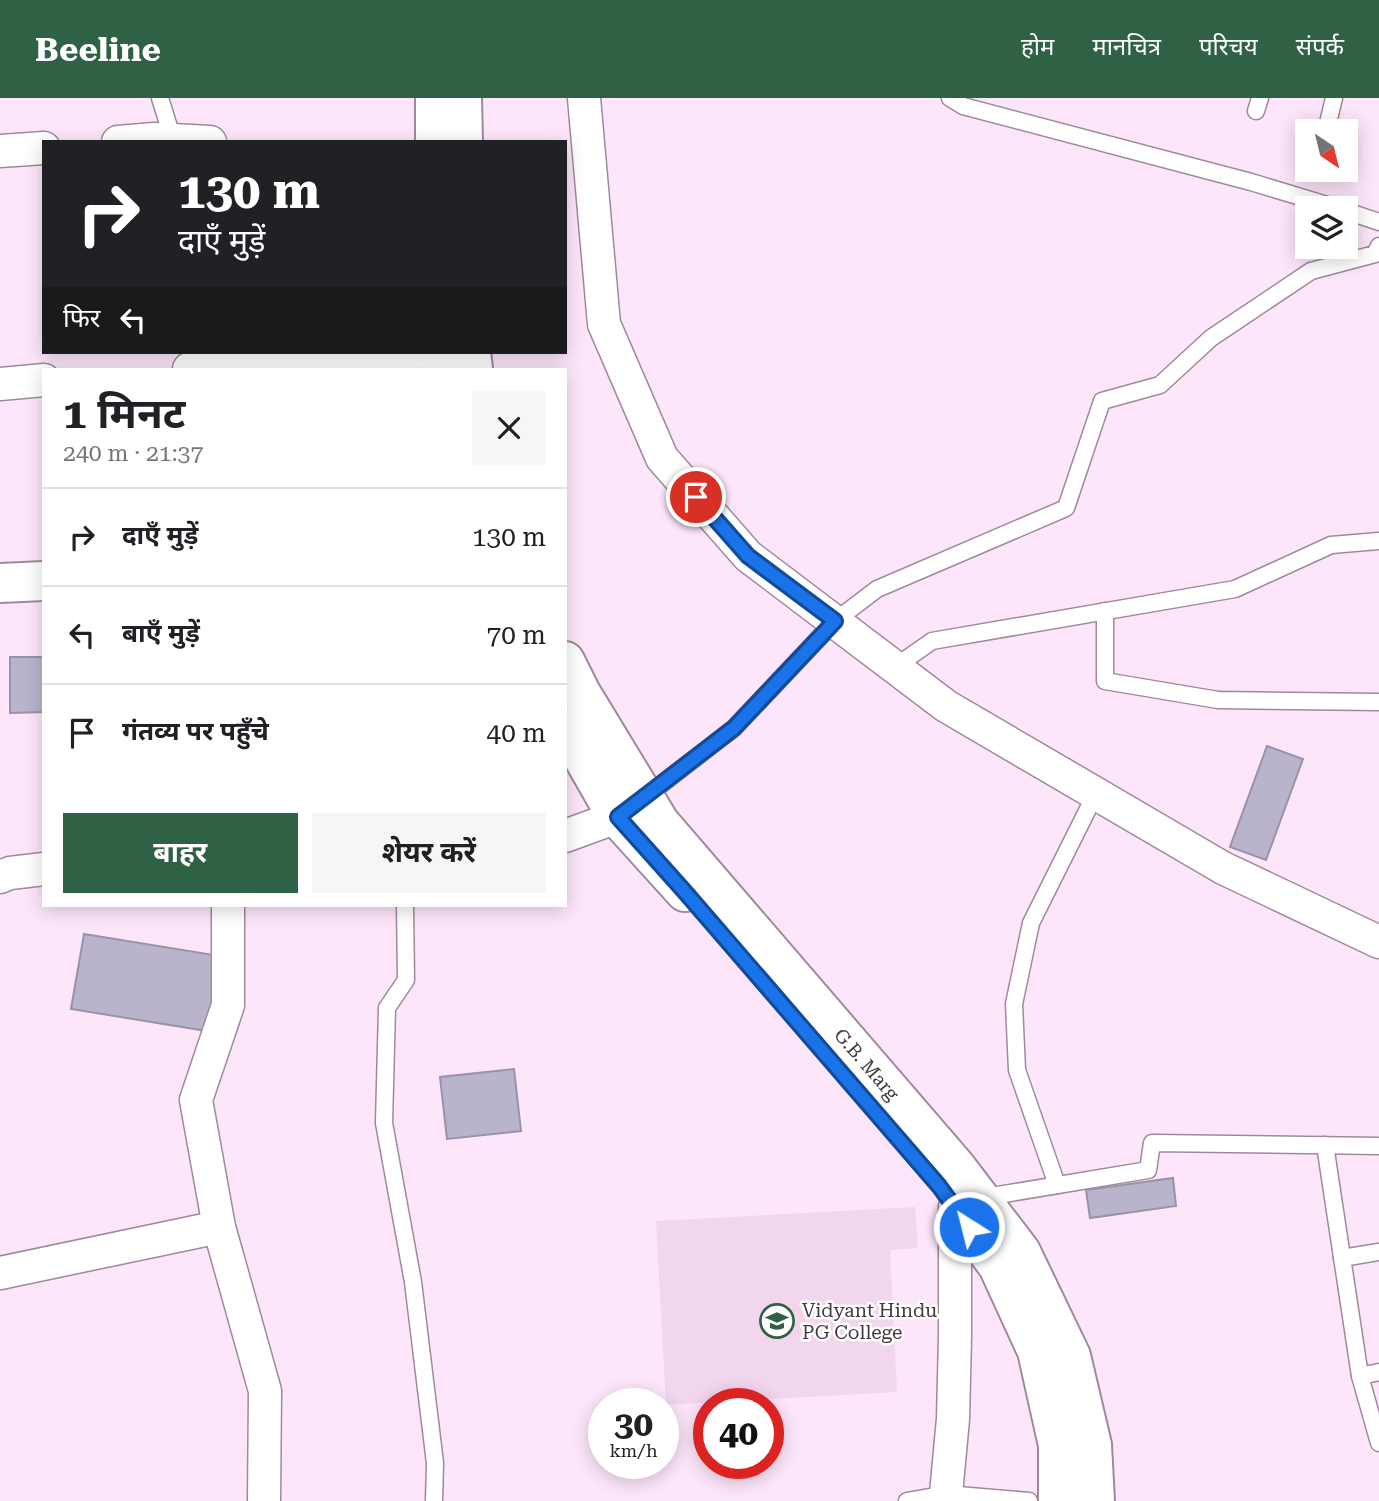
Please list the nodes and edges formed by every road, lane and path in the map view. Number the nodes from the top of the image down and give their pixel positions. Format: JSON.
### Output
{"nodes":[{"id":1,"x":160,"y":98,"type":"edge"},
{"id":2,"x":435,"y":98,"type":"edge"},
{"id":3,"x":462,"y":98,"type":"edge"},
{"id":4,"x":584,"y":98,"type":"edge"},
{"id":5,"x":950,"y":98,"type":"edge"},
{"id":6,"x":1335,"y":98,"type":"edge"},
{"id":7,"x":1329,"y":119,"type":"edge"},
{"id":8,"x":143,"y":140,"type":"edge"},
{"id":9,"x":173,"y":140,"type":"joint"},
{"id":10,"x":435,"y":140,"type":"edge"},
{"id":11,"x":463,"y":140,"type":"edge"},
{"id":12,"x":42,"y":148,"type":"edge"},
{"id":13,"x":0,"y":151,"type":"edge"},
{"id":14,"x":1299,"y":196,"type":"edge"},
{"id":15,"x":1358,"y":215,"type":"edge"},
{"id":16,"x":1379,"y":222,"type":"edge"},
{"id":17,"x":1379,"y":246,"type":"edge"},
{"id":18,"x":393,"y":354,"type":"edge"},
{"id":19,"x":203,"y":368,"type":"edge"},
{"id":20,"x":42,"y":380,"type":"edge"},
{"id":21,"x":0,"y":384,"type":"edge"},
{"id":22,"x":1379,"y":541,"type":"edge"},
{"id":23,"x":42,"y":581,"type":"edge"},
{"id":24,"x":0,"y":583,"type":"edge"},
{"id":25,"x":1105,"y":611,"type":"junction"},
{"id":26,"x":835,"y":621,"type":"junction"},
{"id":27,"x":567,"y":665,"type":"edge"},
{"id":28,"x":895,"y":667,"type":"junction"},
{"id":29,"x":1379,"y":702,"type":"edge"},
{"id":30,"x":567,"y":728,"type":"edge"},
{"id":31,"x":1096,"y":793,"type":"junction"},
{"id":32,"x":631,"y":807,"type":"junction"},
{"id":33,"x":567,"y":835,"type":"edge"},
{"id":34,"x":42,"y":869,"type":"edge"},
{"id":35,"x":0,"y":877,"type":"edge"},
{"id":36,"x":228,"y":907,"type":"edge"},
{"id":37,"x":405,"y":907,"type":"edge"},
{"id":38,"x":1379,"y":942,"type":"edge"},
{"id":39,"x":1325,"y":1145,"type":"junction"},
{"id":40,"x":1379,"y":1146,"type":"edge"},
{"id":41,"x":1057,"y":1185,"type":"junction"},
{"id":42,"x":967,"y":1203,"type":"junction"},
{"id":43,"x":219,"y":1227,"type":"junction"},
{"id":44,"x":1379,"y":1252,"type":"edge"},
{"id":45,"x":1342,"y":1258,"type":"junction"},
{"id":46,"x":0,"y":1273,"type":"edge"},
{"id":47,"x":1379,"y":1372,"type":"edge"},
{"id":48,"x":1360,"y":1376,"type":"junction"},
{"id":49,"x":1379,"y":1443,"type":"edge"},
{"id":50,"x":946,"y":1494,"type":"junction"},
{"id":51,"x":264,"y":1501,"type":"edge"},
{"id":52,"x":434,"y":1501,"type":"edge"},
{"id":53,"x":907,"y":1501,"type":"edge"},
{"id":54,"x":1029,"y":1501,"type":"edge"},
{"id":55,"x":1058,"y":1501,"type":"edge"},
{"id":56,"x":1095,"y":1501,"type":"edge"}],
"edges":[{"from":1,"to":9,"type":"lane"},
{"from":2,"to":10,"type":"street"},
{"from":3,"to":11,"type":"street"},
{"from":4,"to":26,"type":"street"},
{"from":5,"to":14,"type":"lane"},
{"from":6,"to":7,"type":"lane"},
{"from":8,"to":9,"type":"street"},
{"from":12,"to":13,"type":"street"},
{"from":15,"to":16,"type":"lane"},
{"from":17,"to":26,"type":"lane"},
{"from":18,"to":19,"type":"street"},
{"from":20,"to":21,"type":"street"},
{"from":22,"to":25,"type":"lane"},
{"from":23,"to":24,"type":"street"},
{"from":25,"to":28,"type":"lane"},
{"from":25,"to":29,"type":"lane"},
{"from":26,"to":28,"type":"street"},
{"from":26,"to":32,"type":"lane"},
{"from":27,"to":32,"type":"street","name":"G.B. Marg"},
{"from":28,"to":31,"type":"street"},
{"from":30,"to":32,"type":"street"},
{"from":31,"to":38,"type":"street"},
{"from":31,"to":41,"type":"lane"},
{"from":32,"to":33,"type":"street"},
{"from":32,"to":42,"type":"street","name":"G.B. Marg"},
{"from":34,"to":35,"type":"street"},
{"from":36,"to":43,"type":"street"},
{"from":37,"to":52,"type":"lane"},
{"from":39,"to":40,"type":"lane"},
{"from":39,"to":41,"type":"lane"},
{"from":39,"to":45,"type":"lane"},
{"from":41,"to":42,"type":"lane"},
{"from":42,"to":50,"type":"street"},
{"from":42,"to":55,"type":"street"},
{"from":42,"to":56,"type":"street","name":"G.B. Marg"},
{"from":43,"to":46,"type":"street"},
{"from":43,"to":51,"type":"street"},
{"from":44,"to":45,"type":"lane"},
{"from":45,"to":48,"type":"lane"},
{"from":47,"to":48,"type":"lane"},
{"from":48,"to":49,"type":"lane"},
{"from":50,"to":53,"type":"lane"},
{"from":50,"to":54,"type":"lane"}]}
